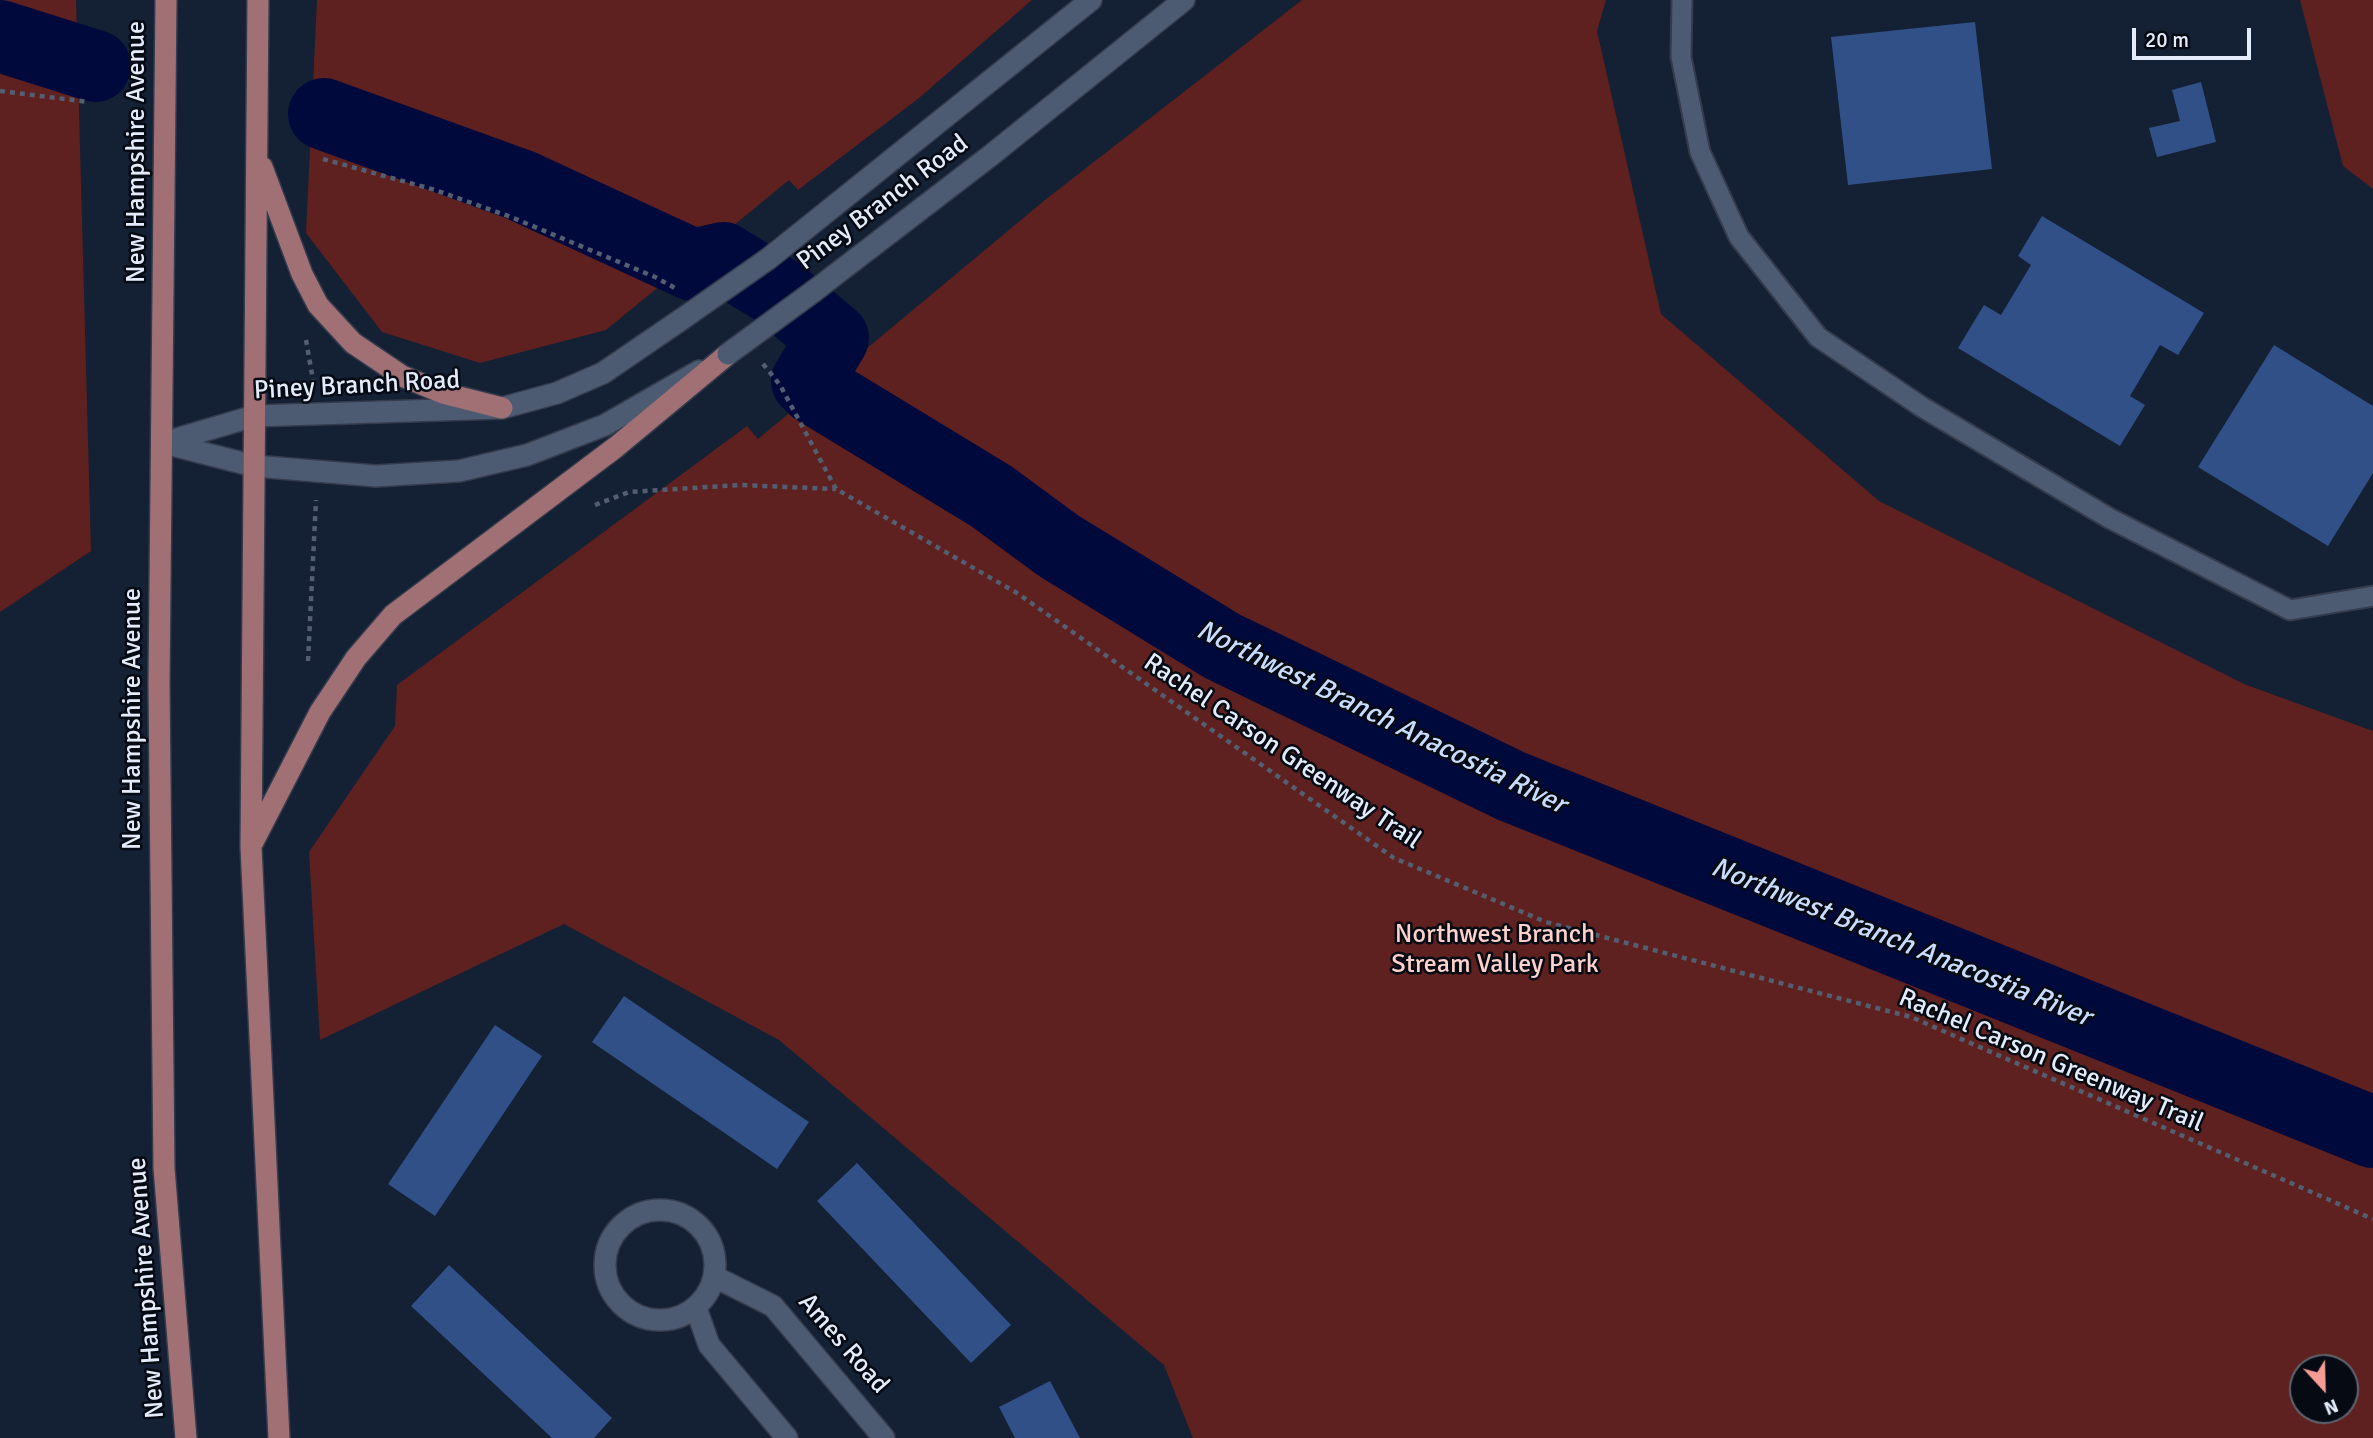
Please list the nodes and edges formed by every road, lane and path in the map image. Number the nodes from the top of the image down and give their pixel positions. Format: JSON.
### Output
{"nodes":[{"id":1,"x":166,"y":0,"type":"edge"},
{"id":2,"x":258,"y":0,"type":"edge"},
{"id":3,"x":1090,"y":0,"type":"edge"},
{"id":4,"x":1184,"y":0,"type":"edge"},
{"id":5,"x":1682,"y":0,"type":"edge"},
{"id":6,"x":0,"y":91,"type":"edge"},
{"id":7,"x":89,"y":102,"type":"dead end"},
{"id":8,"x":257,"y":153,"type":"junction"},
{"id":9,"x":323,"y":159,"type":"dead end"},
{"id":10,"x":687,"y":295,"type":"dead end"},
{"id":11,"x":306,"y":339,"type":"dead end"},
{"id":12,"x":728,"y":354,"type":"junction"},
{"id":13,"x":756,"y":355,"type":"dead end"},
{"id":14,"x":313,"y":380,"type":"dead end"},
{"id":15,"x":502,"y":408,"type":"junction"},
{"id":16,"x":254,"y":416,"type":"junction"},
{"id":17,"x":163,"y":443,"type":"junction"},
{"id":18,"x":254,"y":466,"type":"junction"},
{"id":19,"x":836,"y":489,"type":"junction"},
{"id":20,"x":316,"y":499,"type":"dead end"},
{"id":21,"x":591,"y":508,"type":"dead end"},
{"id":22,"x":2373,"y":596,"type":"edge"},
{"id":23,"x":308,"y":661,"type":"dead end"},
{"id":24,"x":251,"y":847,"type":"junction"},
{"id":25,"x":2373,"y":1219,"type":"edge"},
{"id":26,"x":715,"y":1277,"type":"junction"},
{"id":27,"x":696,"y":1308,"type":"junction"},
{"id":28,"x":186,"y":1438,"type":"edge"},
{"id":29,"x":279,"y":1438,"type":"edge"},
{"id":30,"x":788,"y":1438,"type":"edge"},
{"id":31,"x":884,"y":1438,"type":"edge"}],
"edges":[{"from":1,"to":17,"type":"main road","name":"New Hampshire Avenue"},
{"from":2,"to":8,"type":"main road"},
{"from":3,"to":15,"type":"main road","name":"Piney Branch Road","bridge":true},
{"from":4,"to":12,"type":"main road","name":"Piney Branch Road","bridge":true},
{"from":5,"to":22,"type":"lane"},
{"from":6,"to":7,"type":"path"},
{"from":8,"to":15,"type":"main road"},
{"from":8,"to":16,"type":"main road"},
{"from":9,"to":10,"type":"path"},
{"from":11,"to":14,"type":"path"},
{"from":12,"to":18,"type":"main road","name":"Piney Branch Road"},
{"from":12,"to":24,"type":"main road"},
{"from":13,"to":19,"type":"path"},
{"from":15,"to":16,"type":"main road","name":"Piney Branch Road"},
{"from":16,"to":17,"type":"main road","name":"Piney Branch Road"},
{"from":16,"to":18,"type":"main road"},
{"from":17,"to":18,"type":"main road","name":"Piney Branch Road"},
{"from":17,"to":28,"type":"main road","name":"New Hampshire Avenue"},
{"from":18,"to":24,"type":"main road"},
{"from":19,"to":21,"type":"path"},
{"from":19,"to":25,"type":"path","name":"Rachel Carson Greenway Trail"},
{"from":20,"to":23,"type":"path"},
{"from":24,"to":29,"type":"main road"},
{"from":26,"to":27,"type":"main road"},
{"from":26,"to":27,"type":"main road"},
{"from":26,"to":31,"type":"main road","name":"Ames Road"},
{"from":27,"to":30,"type":"main road"}]}
